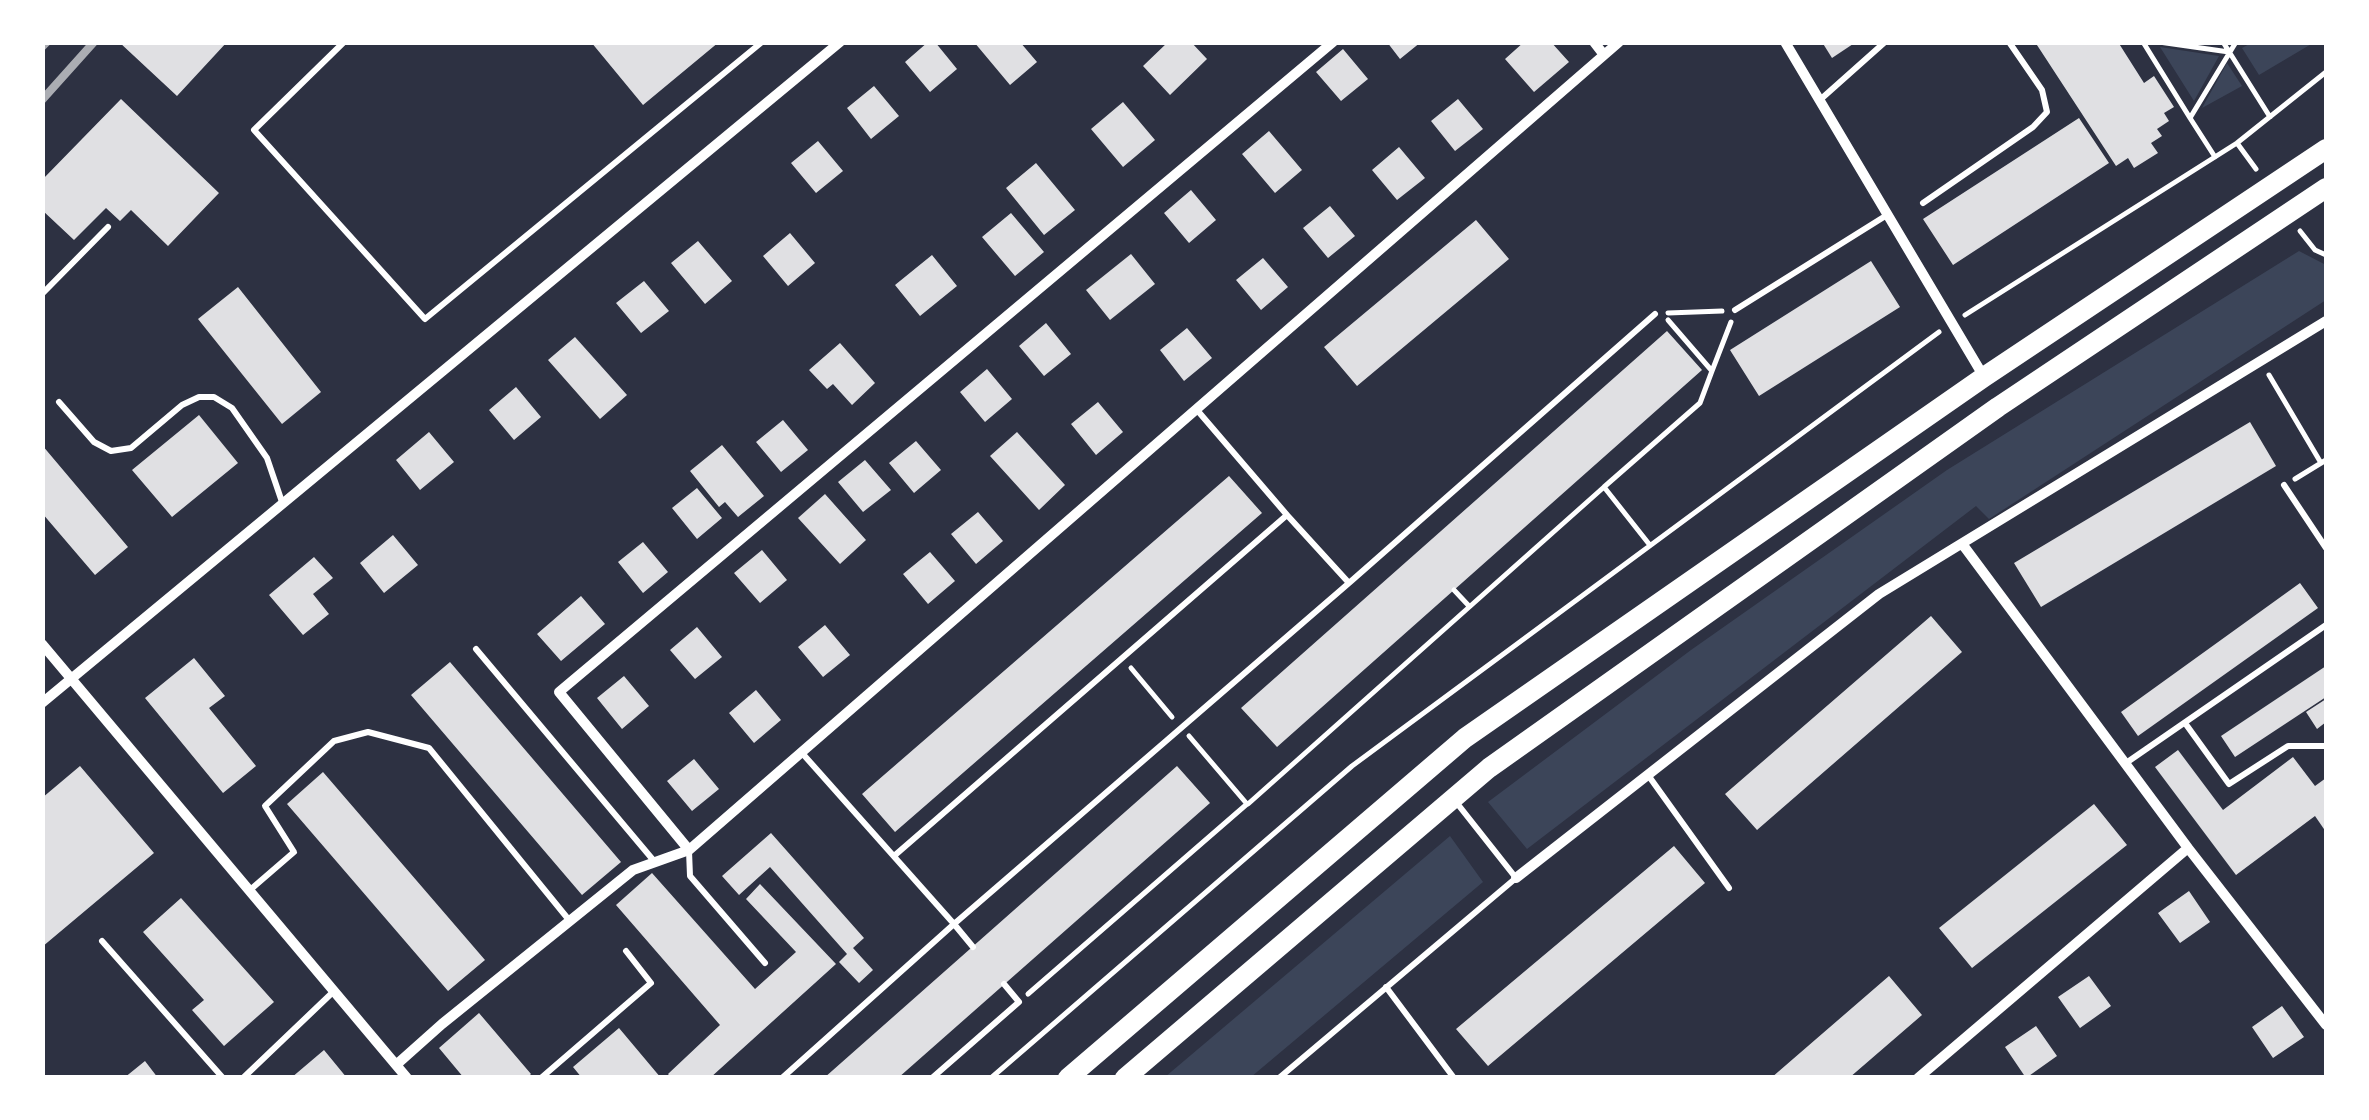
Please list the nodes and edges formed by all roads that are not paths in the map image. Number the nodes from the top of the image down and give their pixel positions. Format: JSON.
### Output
{"nodes":[{"id":1,"x":344,"y":42,"type":"edge"},
{"id":2,"x":762,"y":42,"type":"edge"},
{"id":3,"x":840,"y":42,"type":"edge"},
{"id":4,"x":1333,"y":42,"type":"edge"},
{"id":5,"x":1594,"y":42,"type":"edge"},
{"id":6,"x":1619,"y":42,"type":"edge"},
{"id":7,"x":1785,"y":42,"type":"edge"},
{"id":8,"x":1886,"y":42,"type":"edge"},
{"id":9,"x":2009,"y":42,"type":"edge"},
{"id":10,"x":1604,"y":54,"type":"junction"},
{"id":11,"x":1821,"y":100,"type":"junction"},
{"id":12,"x":2326,"y":149,"type":"edge"},
{"id":13,"x":2326,"y":188,"type":"edge"},
{"id":14,"x":1923,"y":203,"type":"dead end"},
{"id":15,"x":2326,"y":210,"type":"edge"},
{"id":16,"x":1888,"y":214,"type":"junction"},
{"id":17,"x":2287,"y":214,"type":"junction"},
{"id":18,"x":108,"y":227,"type":"dead end"},
{"id":19,"x":42,"y":294,"type":"edge"},
{"id":20,"x":1735,"y":310,"type":"road end"},
{"id":21,"x":1655,"y":314,"type":"dead end"},
{"id":22,"x":2326,"y":321,"type":"edge"},
{"id":23,"x":1984,"y":376,"type":"junction"},
{"id":24,"x":58,"y":402,"type":"dead end"},
{"id":25,"x":1196,"y":410,"type":"junction"},
{"id":26,"x":2284,"y":485,"type":"road end"},
{"id":27,"x":282,"y":502,"type":"junction"},
{"id":28,"x":1287,"y":515,"type":"junction"},
{"id":29,"x":1963,"y":545,"type":"junction"},
{"id":30,"x":2326,"y":548,"type":"edge"},
{"id":31,"x":1349,"y":583,"type":"junction"},
{"id":32,"x":2326,"y":625,"type":"edge"},
{"id":33,"x":42,"y":644,"type":"edge"},
{"id":34,"x":476,"y":649,"type":"dead end"},
{"id":35,"x":70,"y":677,"type":"junction"},
{"id":36,"x":42,"y":703,"type":"edge"},
{"id":37,"x":2184,"y":723,"type":"junction"},
{"id":38,"x":2326,"y":746,"type":"edge"},
{"id":39,"x":801,"y":752,"type":"junction"},
{"id":40,"x":2125,"y":764,"type":"junction"},
{"id":41,"x":1648,"y":776,"type":"junction"},
{"id":42,"x":1452,"y":797,"type":"junction"},
{"id":43,"x":2188,"y":848,"type":"junction"},
{"id":44,"x":689,"y":850,"type":"junction"},
{"id":45,"x":894,"y":856,"type":"junction"},
{"id":46,"x":655,"y":862,"type":"junction"},
{"id":47,"x":1516,"y":878,"type":"junction"},
{"id":48,"x":1729,"y":888,"type":"dead end"},
{"id":49,"x":250,"y":890,"type":"junction"},
{"id":50,"x":570,"y":920,"type":"junction"},
{"id":51,"x":954,"y":924,"type":"junction"},
{"id":52,"x":102,"y":940,"type":"dead end"},
{"id":53,"x":973,"y":946,"type":"dead end"},
{"id":54,"x":626,"y":950,"type":"dead end"},
{"id":55,"x":766,"y":963,"type":"dead end"},
{"id":56,"x":1004,"y":984,"type":"dead end"},
{"id":57,"x":1386,"y":988,"type":"junction"},
{"id":58,"x":333,"y":992,"type":"junction"},
{"id":59,"x":2326,"y":1024,"type":"edge"},
{"id":60,"x":396,"y":1065,"type":"junction"},
{"id":61,"x":223,"y":1078,"type":"edge"},
{"id":62,"x":242,"y":1078,"type":"edge"},
{"id":63,"x":407,"y":1078,"type":"edge"},
{"id":64,"x":541,"y":1078,"type":"edge"},
{"id":65,"x":782,"y":1078,"type":"edge"},
{"id":66,"x":932,"y":1078,"type":"edge"},
{"id":67,"x":1068,"y":1078,"type":"edge"},
{"id":68,"x":1126,"y":1078,"type":"edge"},
{"id":69,"x":1279,"y":1078,"type":"edge"},
{"id":70,"x":1454,"y":1078,"type":"edge"},
{"id":71,"x":1918,"y":1078,"type":"edge"}],
"edges":[{"from":1,"to":2,"type":"lane"},
{"from":3,"to":27,"type":"street"},
{"from":4,"to":44,"type":"street"},
{"from":5,"to":10,"type":"street"},
{"from":6,"to":10,"type":"street"},
{"from":7,"to":11,"type":"street"},
{"from":8,"to":11,"type":"lane"},
{"from":9,"to":14,"type":"lane"},
{"from":10,"to":25,"type":"street"},
{"from":11,"to":16,"type":"street"},
{"from":12,"to":23,"type":"main road"},
{"from":13,"to":17,"type":"main road"},
{"from":15,"to":17,"type":"main road"},
{"from":16,"to":20,"type":"lane"},
{"from":16,"to":23,"type":"street"},
{"from":17,"to":42,"type":"main road"},
{"from":18,"to":19,"type":"lane"},
{"from":21,"to":31,"type":"lane"},
{"from":22,"to":29,"type":"street"},
{"from":23,"to":67,"type":"main road"},
{"from":24,"to":27,"type":"lane"},
{"from":25,"to":28,"type":"lane"},
{"from":25,"to":39,"type":"street"},
{"from":26,"to":30,"type":"lane"},
{"from":27,"to":35,"type":"street"},
{"from":28,"to":31,"type":"lane"},
{"from":28,"to":45,"type":"lane"},
{"from":29,"to":40,"type":"street"},
{"from":29,"to":41,"type":"street"},
{"from":31,"to":51,"type":"lane"},
{"from":32,"to":37,"type":"lane"},
{"from":33,"to":35,"type":"street"},
{"from":34,"to":46,"type":"lane"},
{"from":35,"to":36,"type":"street"},
{"from":35,"to":49,"type":"street"},
{"from":37,"to":38,"type":"lane"},
{"from":37,"to":40,"type":"lane"},
{"from":39,"to":44,"type":"street"},
{"from":39,"to":45,"type":"lane"},
{"from":40,"to":43,"type":"street"},
{"from":41,"to":47,"type":"street"},
{"from":41,"to":48,"type":"lane"},
{"from":42,"to":47,"type":"lane"},
{"from":42,"to":68,"type":"main road"},
{"from":43,"to":59,"type":"street"},
{"from":43,"to":71,"type":"street"},
{"from":44,"to":46,"type":"street"},
{"from":44,"to":55,"type":"lane"},
{"from":45,"to":51,"type":"lane"},
{"from":46,"to":50,"type":"street"},
{"from":47,"to":57,"type":"lane"},
{"from":49,"to":50,"type":"lane"},
{"from":49,"to":58,"type":"street"},
{"from":50,"to":60,"type":"street"},
{"from":51,"to":53,"type":"lane"},
{"from":51,"to":65,"type":"lane"},
{"from":52,"to":61,"type":"lane"},
{"from":54,"to":64,"type":"lane"},
{"from":56,"to":66,"type":"lane"},
{"from":57,"to":69,"type":"lane"},
{"from":57,"to":70,"type":"lane"},
{"from":58,"to":60,"type":"street"},
{"from":58,"to":62,"type":"lane"},
{"from":60,"to":63,"type":"street"}]}
